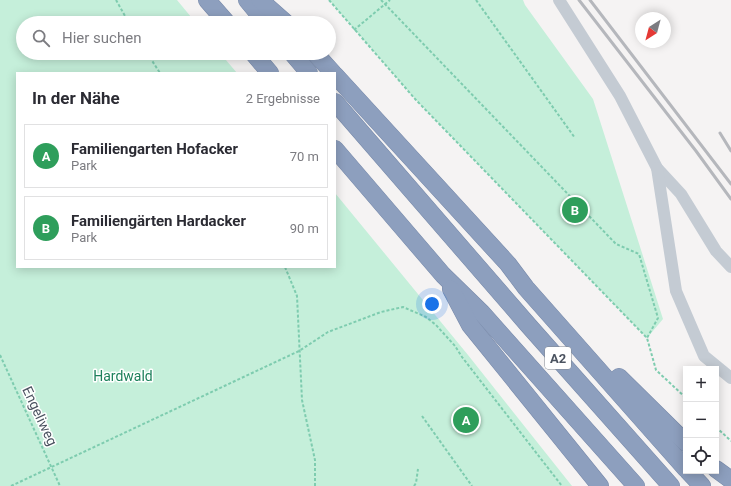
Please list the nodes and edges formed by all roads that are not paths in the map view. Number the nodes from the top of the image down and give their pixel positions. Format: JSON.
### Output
{"nodes":[{"id":1,"x":207,"y":0,"type":"edge"},
{"id":2,"x":247,"y":0,"type":"edge"},
{"id":3,"x":260,"y":0,"type":"edge"},
{"id":4,"x":559,"y":0,"type":"edge"},
{"id":5,"x":221,"y":16,"type":"edge"},
{"id":6,"x":260,"y":16,"type":"edge"},
{"id":7,"x":278,"y":16,"type":"edge"},
{"id":8,"x":259,"y":60,"type":"edge"},
{"id":9,"x":298,"y":60,"type":"edge"},
{"id":10,"x":321,"y":60,"type":"edge"},
{"id":11,"x":269,"y":72,"type":"edge"},
{"id":12,"x":309,"y":72,"type":"edge"},
{"id":13,"x":332,"y":72,"type":"edge"},
{"id":14,"x":336,"y":76,"type":"edge"},
{"id":15,"x":336,"y":103,"type":"edge"},
{"id":16,"x":336,"y":150,"type":"edge"},
{"id":17,"x":657,"y":168,"type":"junction"},
{"id":18,"x":508,"y":264,"type":"junction"},
{"id":19,"x":731,"y":267,"type":"edge"},
{"id":20,"x":443,"y":275,"type":"junction"},
{"id":21,"x":731,"y":378,"type":"edge"},
{"id":22,"x":683,"y":440,"type":"edge"},
{"id":23,"x":683,"y":466,"type":"edge"},
{"id":24,"x":719,"y":471,"type":"edge"},
{"id":25,"x":691,"y":474,"type":"edge"},
{"id":26,"x":731,"y":480,"type":"edge"},
{"id":27,"x":600,"y":486,"type":"edge"},
{"id":28,"x":636,"y":486,"type":"edge"},
{"id":29,"x":671,"y":486,"type":"edge"},
{"id":30,"x":702,"y":486,"type":"edge"}],
"edges":[{"from":1,"to":5,"type":"highway"},
{"from":2,"to":6,"type":"highway"},
{"from":3,"to":7,"type":"highway"},
{"from":4,"to":17,"type":"lane"},
{"from":8,"to":11,"type":"highway"},
{"from":9,"to":12,"type":"highway"},
{"from":10,"to":13,"type":"highway"},
{"from":14,"to":18,"type":"highway"},
{"from":15,"to":29,"type":"highway","number":"A2"},
{"from":16,"to":20,"type":"highway","number":"A2"},
{"from":17,"to":19,"type":"lane"},
{"from":17,"to":21,"type":"lane"},
{"from":18,"to":22,"type":"highway"},
{"from":18,"to":23,"type":"highway"},
{"from":20,"to":27,"type":"highway"},
{"from":20,"to":28,"type":"highway","number":"A2"},
{"from":24,"to":26,"type":"highway"},
{"from":25,"to":30,"type":"highway"}]}
